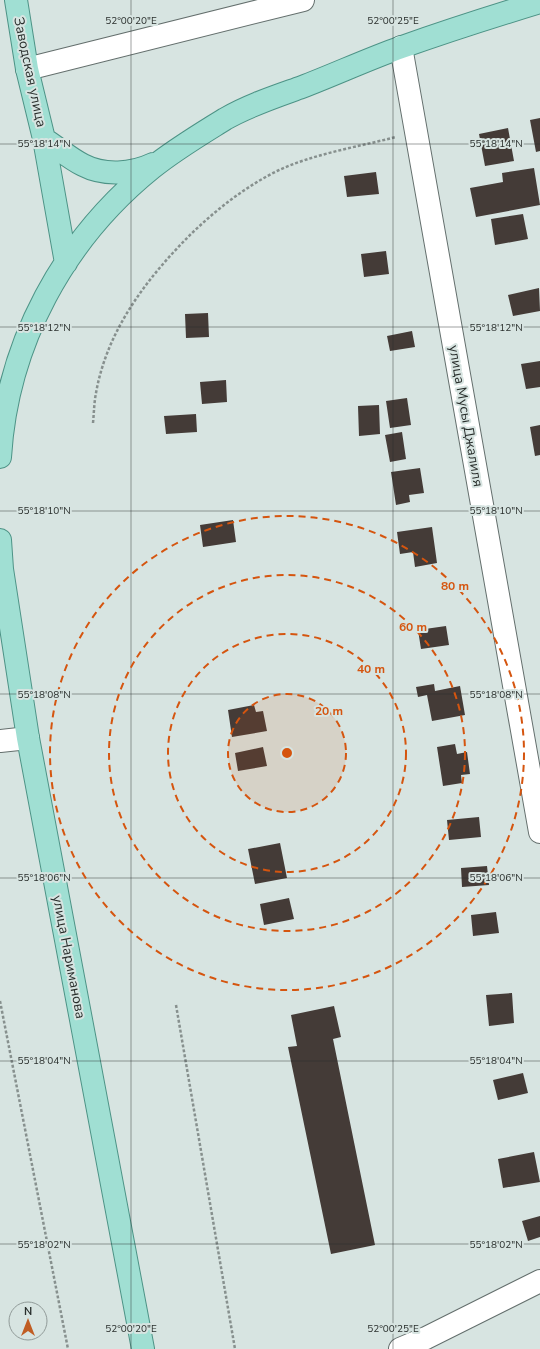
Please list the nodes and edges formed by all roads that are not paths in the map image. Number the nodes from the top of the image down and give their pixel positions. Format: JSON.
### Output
{"nodes":[{"id":1,"x":16,"y":0,"type":"edge"},
{"id":2,"x":303,"y":0,"type":"edge"},
{"id":3,"x":540,"y":2,"type":"edge"},
{"id":4,"x":401,"y":47,"type":"junction"},
{"id":5,"x":27,"y":69,"type":"junction"},
{"id":6,"x":44,"y":139,"type":"junction"},
{"id":7,"x":163,"y":159,"type":"junction"},
{"id":8,"x":66,"y":263,"type":"junction"},
{"id":9,"x":0,"y":457,"type":"edge"},
{"id":10,"x":0,"y":540,"type":"edge"},
{"id":11,"x":28,"y":738,"type":"junction"},
{"id":12,"x":0,"y":740,"type":"edge"},
{"id":13,"x":540,"y":832,"type":"edge"},
{"id":14,"x":540,"y":1281,"type":"edge"},
{"id":15,"x":143,"y":1349,"type":"edge"},
{"id":16,"x":400,"y":1349,"type":"edge"}],
"edges":[{"from":1,"to":5,"type":"main road","name":"Заводская улица"},
{"from":2,"to":5,"type":"street"},
{"from":3,"to":4,"type":"main road"},
{"from":4,"to":7,"type":"main road"},
{"from":4,"to":13,"type":"street","name":"улица Мусы Джалиля"},
{"from":5,"to":6,"type":"main road","name":"Заводская улица"},
{"from":6,"to":7,"type":"main road"},
{"from":6,"to":8,"type":"main road","name":"Заводская улица"},
{"from":7,"to":8,"type":"main road"},
{"from":8,"to":9,"type":"main road"},
{"from":10,"to":11,"type":"main road","name":"улица Нариманова"},
{"from":11,"to":12,"type":"street"},
{"from":11,"to":15,"type":"main road","name":"улица Нариманова"},
{"from":14,"to":16,"type":"street"}]}
